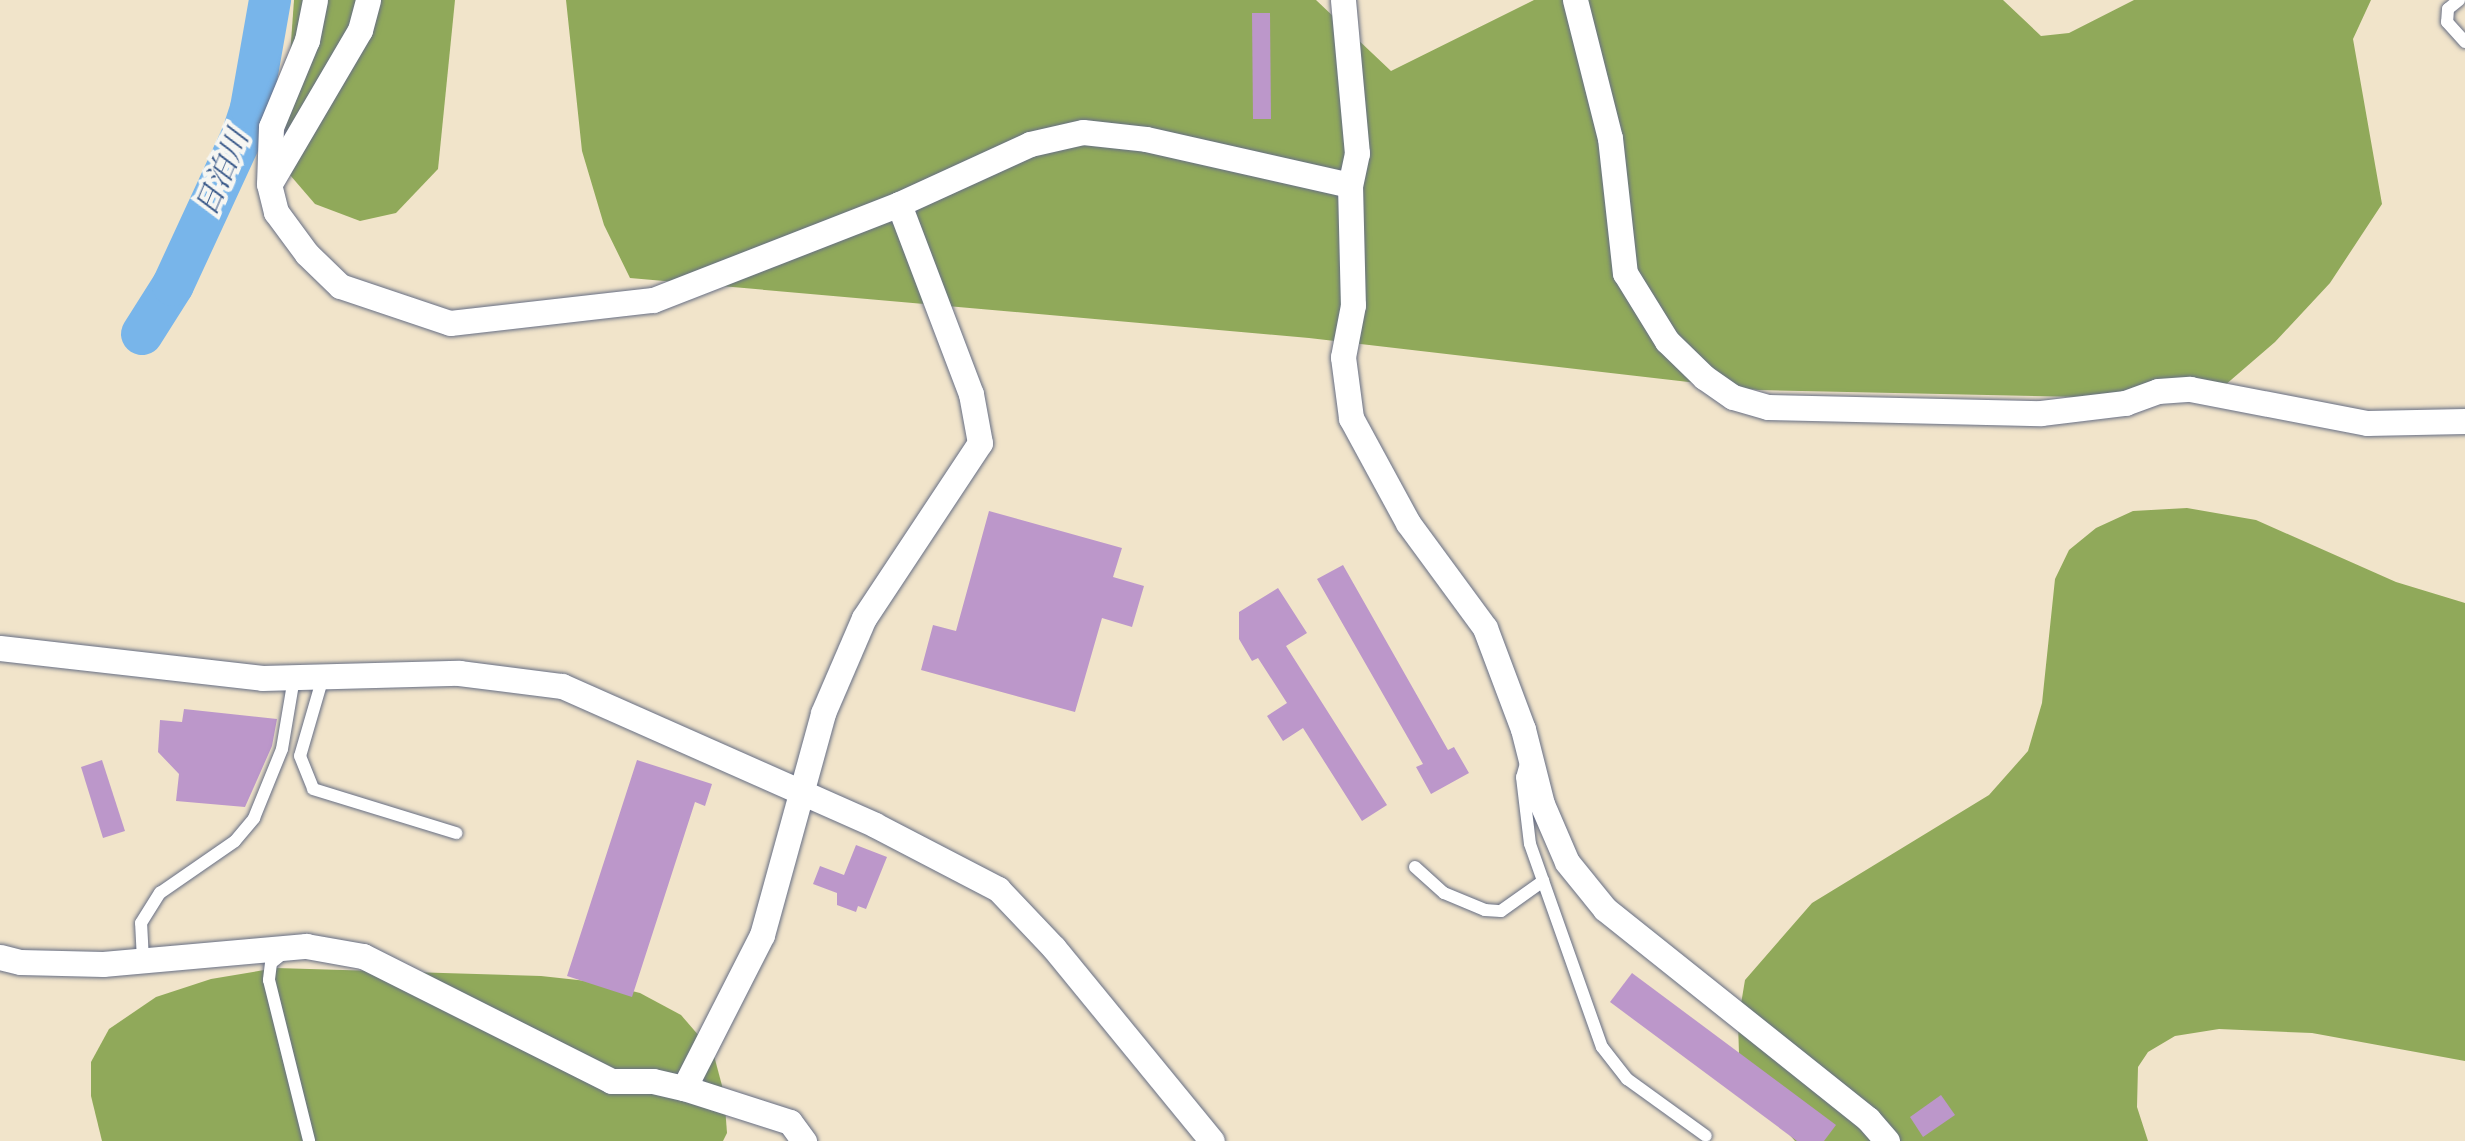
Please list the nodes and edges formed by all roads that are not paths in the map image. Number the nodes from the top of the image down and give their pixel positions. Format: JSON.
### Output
{"nodes":[{"id":1,"x":316,"y":0,"type":"edge"},
{"id":2,"x":368,"y":0,"type":"edge"},
{"id":3,"x":1343,"y":0,"type":"edge"},
{"id":4,"x":1575,"y":0,"type":"edge"},
{"id":5,"x":2460,"y":0,"type":"edge"},
{"id":6,"x":2465,"y":42,"type":"edge"},
{"id":7,"x":270,"y":184,"type":"junction"},
{"id":8,"x":1350,"y":185,"type":"junction"},
{"id":9,"x":899,"y":204,"type":"junction"},
{"id":10,"x":2465,"y":421,"type":"edge"},
{"id":11,"x":0,"y":648,"type":"edge"},
{"id":12,"x":322,"y":677,"type":"junction"},
{"id":13,"x":294,"y":678,"type":"junction"},
{"id":14,"x":1529,"y":753,"type":"junction"},
{"id":15,"x":804,"y":796,"type":"junction"},
{"id":16,"x":456,"y":833,"type":"dead end"},
{"id":17,"x":1415,"y":867,"type":"dead end"},
{"id":18,"x":1543,"y":880,"type":"junction"},
{"id":19,"x":291,"y":947,"type":"junction"},
{"id":20,"x":0,"y":957,"type":"edge"},
{"id":21,"x":143,"y":960,"type":"junction"},
{"id":22,"x":684,"y":1088,"type":"junction"},
{"id":23,"x":1706,"y":1136,"type":"dead end"},
{"id":24,"x":309,"y":1141,"type":"edge"},
{"id":25,"x":804,"y":1141,"type":"edge"},
{"id":26,"x":1212,"y":1141,"type":"edge"},
{"id":27,"x":1886,"y":1141,"type":"edge"}],
"edges":[{"from":1,"to":7,"type":"street"},
{"from":2,"to":7,"type":"street"},
{"from":3,"to":8,"type":"street"},
{"from":4,"to":10,"type":"street"},
{"from":5,"to":6,"type":"lane"},
{"from":7,"to":9,"type":"street"},
{"from":8,"to":9,"type":"street"},
{"from":8,"to":14,"type":"street"},
{"from":9,"to":15,"type":"street"},
{"from":11,"to":13,"type":"street"},
{"from":12,"to":13,"type":"street"},
{"from":12,"to":15,"type":"street"},
{"from":12,"to":16,"type":"lane"},
{"from":13,"to":21,"type":"lane"},
{"from":14,"to":18,"type":"lane"},
{"from":14,"to":27,"type":"street"},
{"from":15,"to":22,"type":"street"},
{"from":15,"to":26,"type":"street"},
{"from":17,"to":18,"type":"lane"},
{"from":18,"to":23,"type":"lane"},
{"from":19,"to":21,"type":"street"},
{"from":19,"to":22,"type":"street"},
{"from":19,"to":24,"type":"lane"},
{"from":20,"to":21,"type":"street"},
{"from":22,"to":25,"type":"street"}]}
